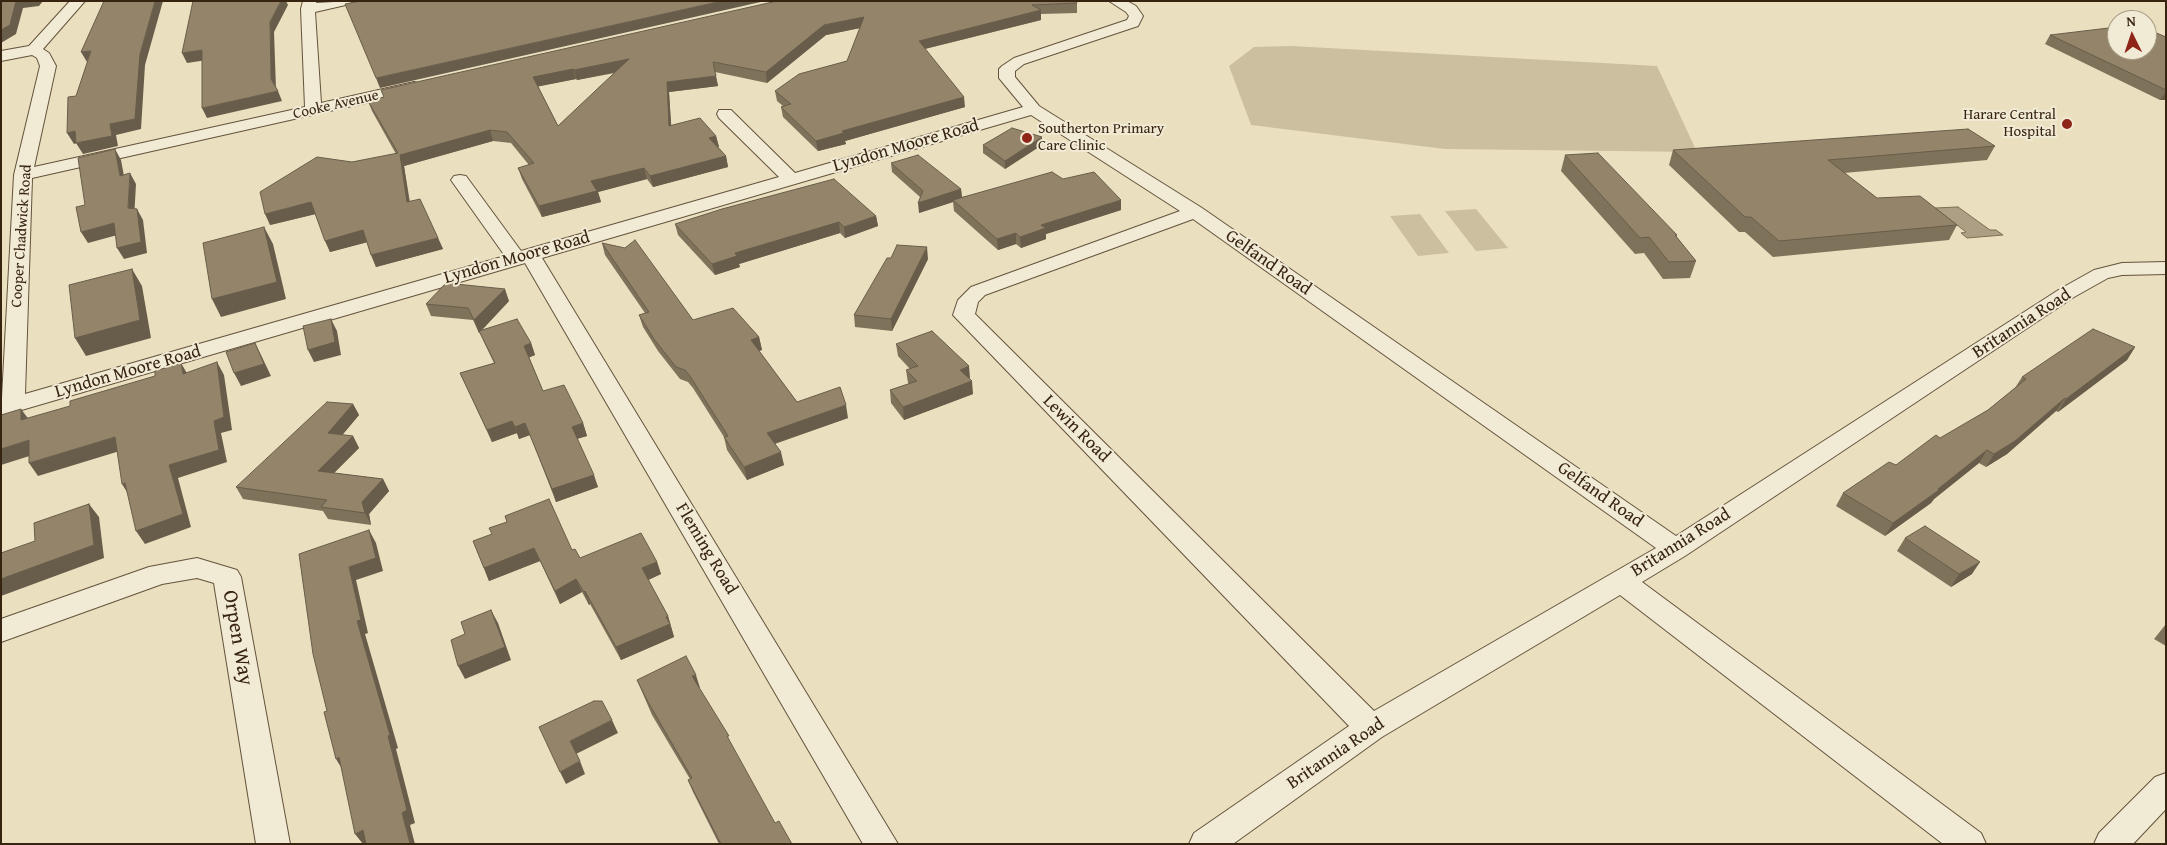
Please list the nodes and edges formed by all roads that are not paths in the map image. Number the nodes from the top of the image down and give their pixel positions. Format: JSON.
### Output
{"nodes":[{"id":1,"x":78,"y":1,"type":"edge"},
{"id":2,"x":345,"y":1,"type":"edge"},
{"id":3,"x":1116,"y":1,"type":"edge"},
{"id":4,"x":309,"y":5,"type":"edge"},
{"id":5,"x":34,"y":50,"type":"junction"},
{"id":6,"x":1,"y":56,"type":"edge"},
{"id":7,"x":428,"y":84,"type":"edge"},
{"id":8,"x":1033,"y":109,"type":"junction"},
{"id":9,"x":313,"y":110,"type":"junction"},
{"id":10,"x":725,"y":114,"type":"dead end"},
{"id":11,"x":23,"y":175,"type":"junction"},
{"id":12,"x":791,"y":179,"type":"junction"},
{"id":13,"x":460,"y":180,"type":"dead end"},
{"id":14,"x":1195,"y":212,"type":"junction"},
{"id":15,"x":523,"y":256,"type":"junction"},
{"id":16,"x":2165,"y":268,"type":"edge"},
{"id":17,"x":7,"y":407,"type":"edge"},
{"id":18,"x":1676,"y":548,"type":"junction"},
{"id":19,"x":1621,"y":580,"type":"junction"},
{"id":20,"x":1,"y":631,"type":"edge"},
{"id":21,"x":1371,"y":728,"type":"junction"},
{"id":22,"x":2166,"y":787,"type":"edge"},
{"id":23,"x":1208,"y":843,"type":"edge"},
{"id":24,"x":274,"y":844,"type":"edge"},
{"id":25,"x":881,"y":844,"type":"edge"},
{"id":26,"x":1969,"y":844,"type":"edge"},
{"id":27,"x":2111,"y":844,"type":"edge"}],
"edges":[{"from":1,"to":5,"type":"street"},
{"from":2,"to":4,"type":"street"},
{"from":3,"to":8,"type":"street","name":"Gelfand Road"},
{"from":4,"to":9,"type":"street"},
{"from":5,"to":6,"type":"street"},
{"from":5,"to":11,"type":"street","name":"Cooper Chadwick Road"},
{"from":7,"to":9,"type":"street","name":"Cooke Avenue"},
{"from":8,"to":12,"type":"street","name":"Lyndon Moore Road"},
{"from":8,"to":14,"type":"street","name":"Gelfand Road"},
{"from":9,"to":11,"type":"street","name":"Cooke Avenue"},
{"from":10,"to":12,"type":"street"},
{"from":11,"to":17,"type":"street","name":"Cooper Chadwick Road"},
{"from":12,"to":15,"type":"street","name":"Lyndon Moore Road"},
{"from":13,"to":15,"type":"street","name":"Fleming Road"},
{"from":14,"to":18,"type":"street","name":"Gelfand Road"},
{"from":14,"to":21,"type":"street","name":"Lewin Road"},
{"from":15,"to":17,"type":"street","name":"Lyndon Moore Road"},
{"from":15,"to":25,"type":"street","name":"Fleming Road"},
{"from":16,"to":18,"type":"street","name":"Britannia Road"},
{"from":18,"to":19,"type":"street","name":"Britannia Road"},
{"from":19,"to":21,"type":"street","name":"Britannia Road"},
{"from":19,"to":26,"type":"street"},
{"from":20,"to":24,"type":"street","name":"Orpen Way"},
{"from":21,"to":23,"type":"street","name":"Britannia Road"},
{"from":22,"to":27,"type":"street"}]}
